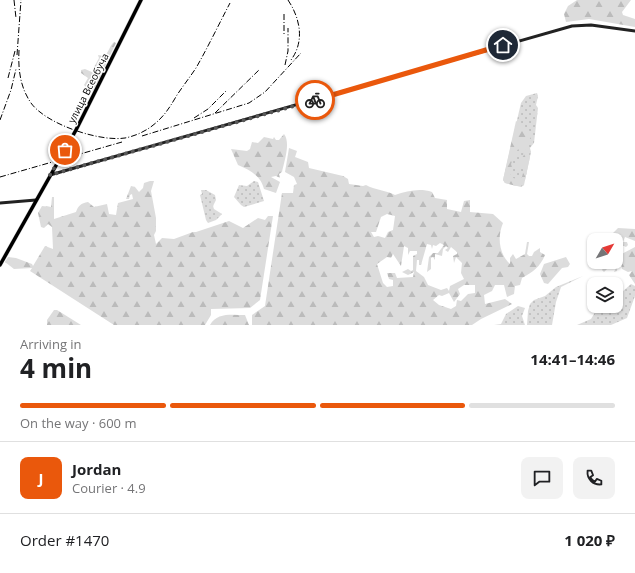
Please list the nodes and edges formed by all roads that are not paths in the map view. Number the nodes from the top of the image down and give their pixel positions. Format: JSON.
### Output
{"nodes":[{"id":1,"x":141,"y":0,"type":"edge"},
{"id":2,"x":635,"y":31,"type":"edge"},
{"id":3,"x":50,"y":175,"type":"junction"},
{"id":4,"x":36,"y":200,"type":"junction"},
{"id":5,"x":0,"y":203,"type":"edge"},
{"id":6,"x":0,"y":265,"type":"edge"}],
"edges":[{"from":1,"to":3,"type":"main road","name":"улица Всеобуча"},
{"from":2,"to":3,"type":"street"},
{"from":3,"to":4,"type":"main road","name":"улица Всеобуча"},
{"from":4,"to":5,"type":"street"},
{"from":4,"to":6,"type":"main road","name":"улица Всеобуча"}]}
